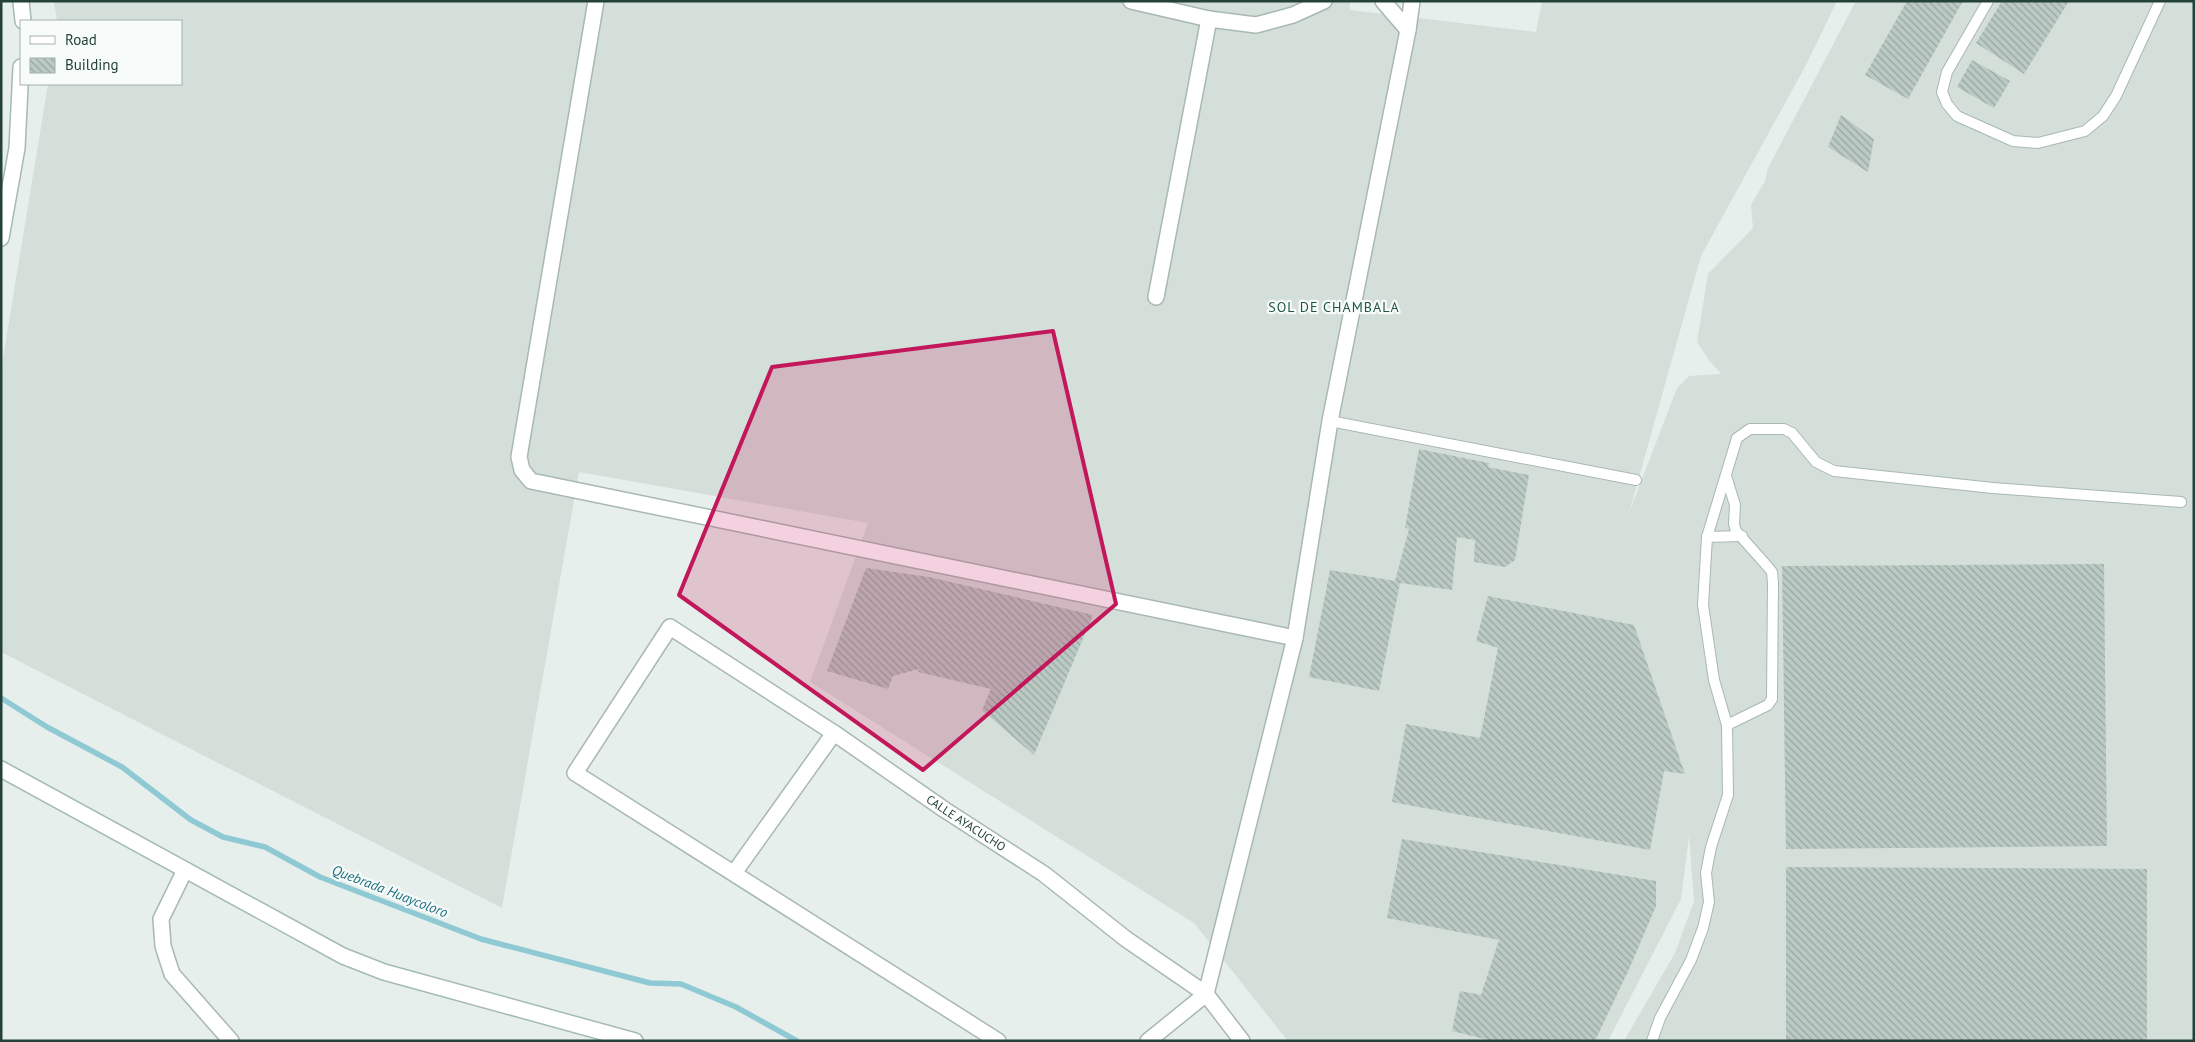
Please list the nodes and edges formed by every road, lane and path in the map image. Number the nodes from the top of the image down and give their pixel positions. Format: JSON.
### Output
{"nodes":[{"id":1,"x":21,"y":1,"type":"edge"},
{"id":2,"x":596,"y":1,"type":"edge"},
{"id":3,"x":1130,"y":1,"type":"edge"},
{"id":4,"x":1324,"y":1,"type":"edge"},
{"id":5,"x":1383,"y":1,"type":"edge"},
{"id":6,"x":1412,"y":1,"type":"edge"},
{"id":7,"x":1988,"y":1,"type":"edge"},
{"id":8,"x":2160,"y":1,"type":"edge"},
{"id":9,"x":1209,"y":19,"type":"junction"},
{"id":10,"x":23,"y":20,"type":"edge"},
{"id":11,"x":1408,"y":30,"type":"junction"},
{"id":12,"x":20,"y":85,"type":"edge"},
{"id":13,"x":4,"y":202,"type":"edge"},
{"id":14,"x":1,"y":238,"type":"edge"},
{"id":15,"x":1156,"y":298,"type":"dead end"},
{"id":16,"x":1330,"y":421,"type":"junction"},
{"id":17,"x":1726,"y":475,"type":"junction"},
{"id":18,"x":1636,"y":480,"type":"dead end"},
{"id":19,"x":2181,"y":502,"type":"dead end"},
{"id":20,"x":1742,"y":536,"type":"junction"},
{"id":21,"x":1707,"y":537,"type":"junction"},
{"id":22,"x":1296,"y":638,"type":"junction"},
{"id":23,"x":1727,"y":725,"type":"junction"},
{"id":24,"x":834,"y":733,"type":"junction"},
{"id":25,"x":1,"y":769,"type":"edge"},
{"id":26,"x":185,"y":870,"type":"junction"},
{"id":27,"x":734,"y":873,"type":"junction"},
{"id":28,"x":1206,"y":994,"type":"junction"},
{"id":29,"x":231,"y":1041,"type":"edge"},
{"id":30,"x":635,"y":1041,"type":"edge"},
{"id":31,"x":998,"y":1041,"type":"edge"},
{"id":32,"x":1148,"y":1041,"type":"edge"},
{"id":33,"x":1242,"y":1041,"type":"edge"},
{"id":34,"x":1652,"y":1041,"type":"edge"}],
"edges":[{"from":1,"to":10,"type":"street"},
{"from":2,"to":22,"type":"street"},
{"from":3,"to":9,"type":"street"},
{"from":4,"to":9,"type":"street"},
{"from":5,"to":11,"type":"street"},
{"from":6,"to":11,"type":"street"},
{"from":7,"to":8,"type":"lane"},
{"from":9,"to":15,"type":"street"},
{"from":11,"to":16,"type":"street"},
{"from":12,"to":13,"type":"street"},
{"from":13,"to":14,"type":"street"},
{"from":16,"to":18,"type":"lane"},
{"from":16,"to":22,"type":"street"},
{"from":17,"to":19,"type":"lane"},
{"from":17,"to":20,"type":"lane"},
{"from":17,"to":21,"type":"lane"},
{"from":20,"to":21,"type":"lane"},
{"from":20,"to":23,"type":"lane"},
{"from":21,"to":23,"type":"lane"},
{"from":22,"to":28,"type":"street"},
{"from":23,"to":34,"type":"lane"},
{"from":24,"to":27,"type":"street"},
{"from":24,"to":27,"type":"street","name":"CALLE AYACUCHO"},
{"from":24,"to":28,"type":"street","name":"CALLE AYACUCHO"},
{"from":25,"to":26,"type":"street"},
{"from":26,"to":29,"type":"street"},
{"from":26,"to":30,"type":"street"},
{"from":27,"to":31,"type":"street"},
{"from":28,"to":32,"type":"street"},
{"from":28,"to":33,"type":"street","name":"CALLE AYACUCHO"}]}
